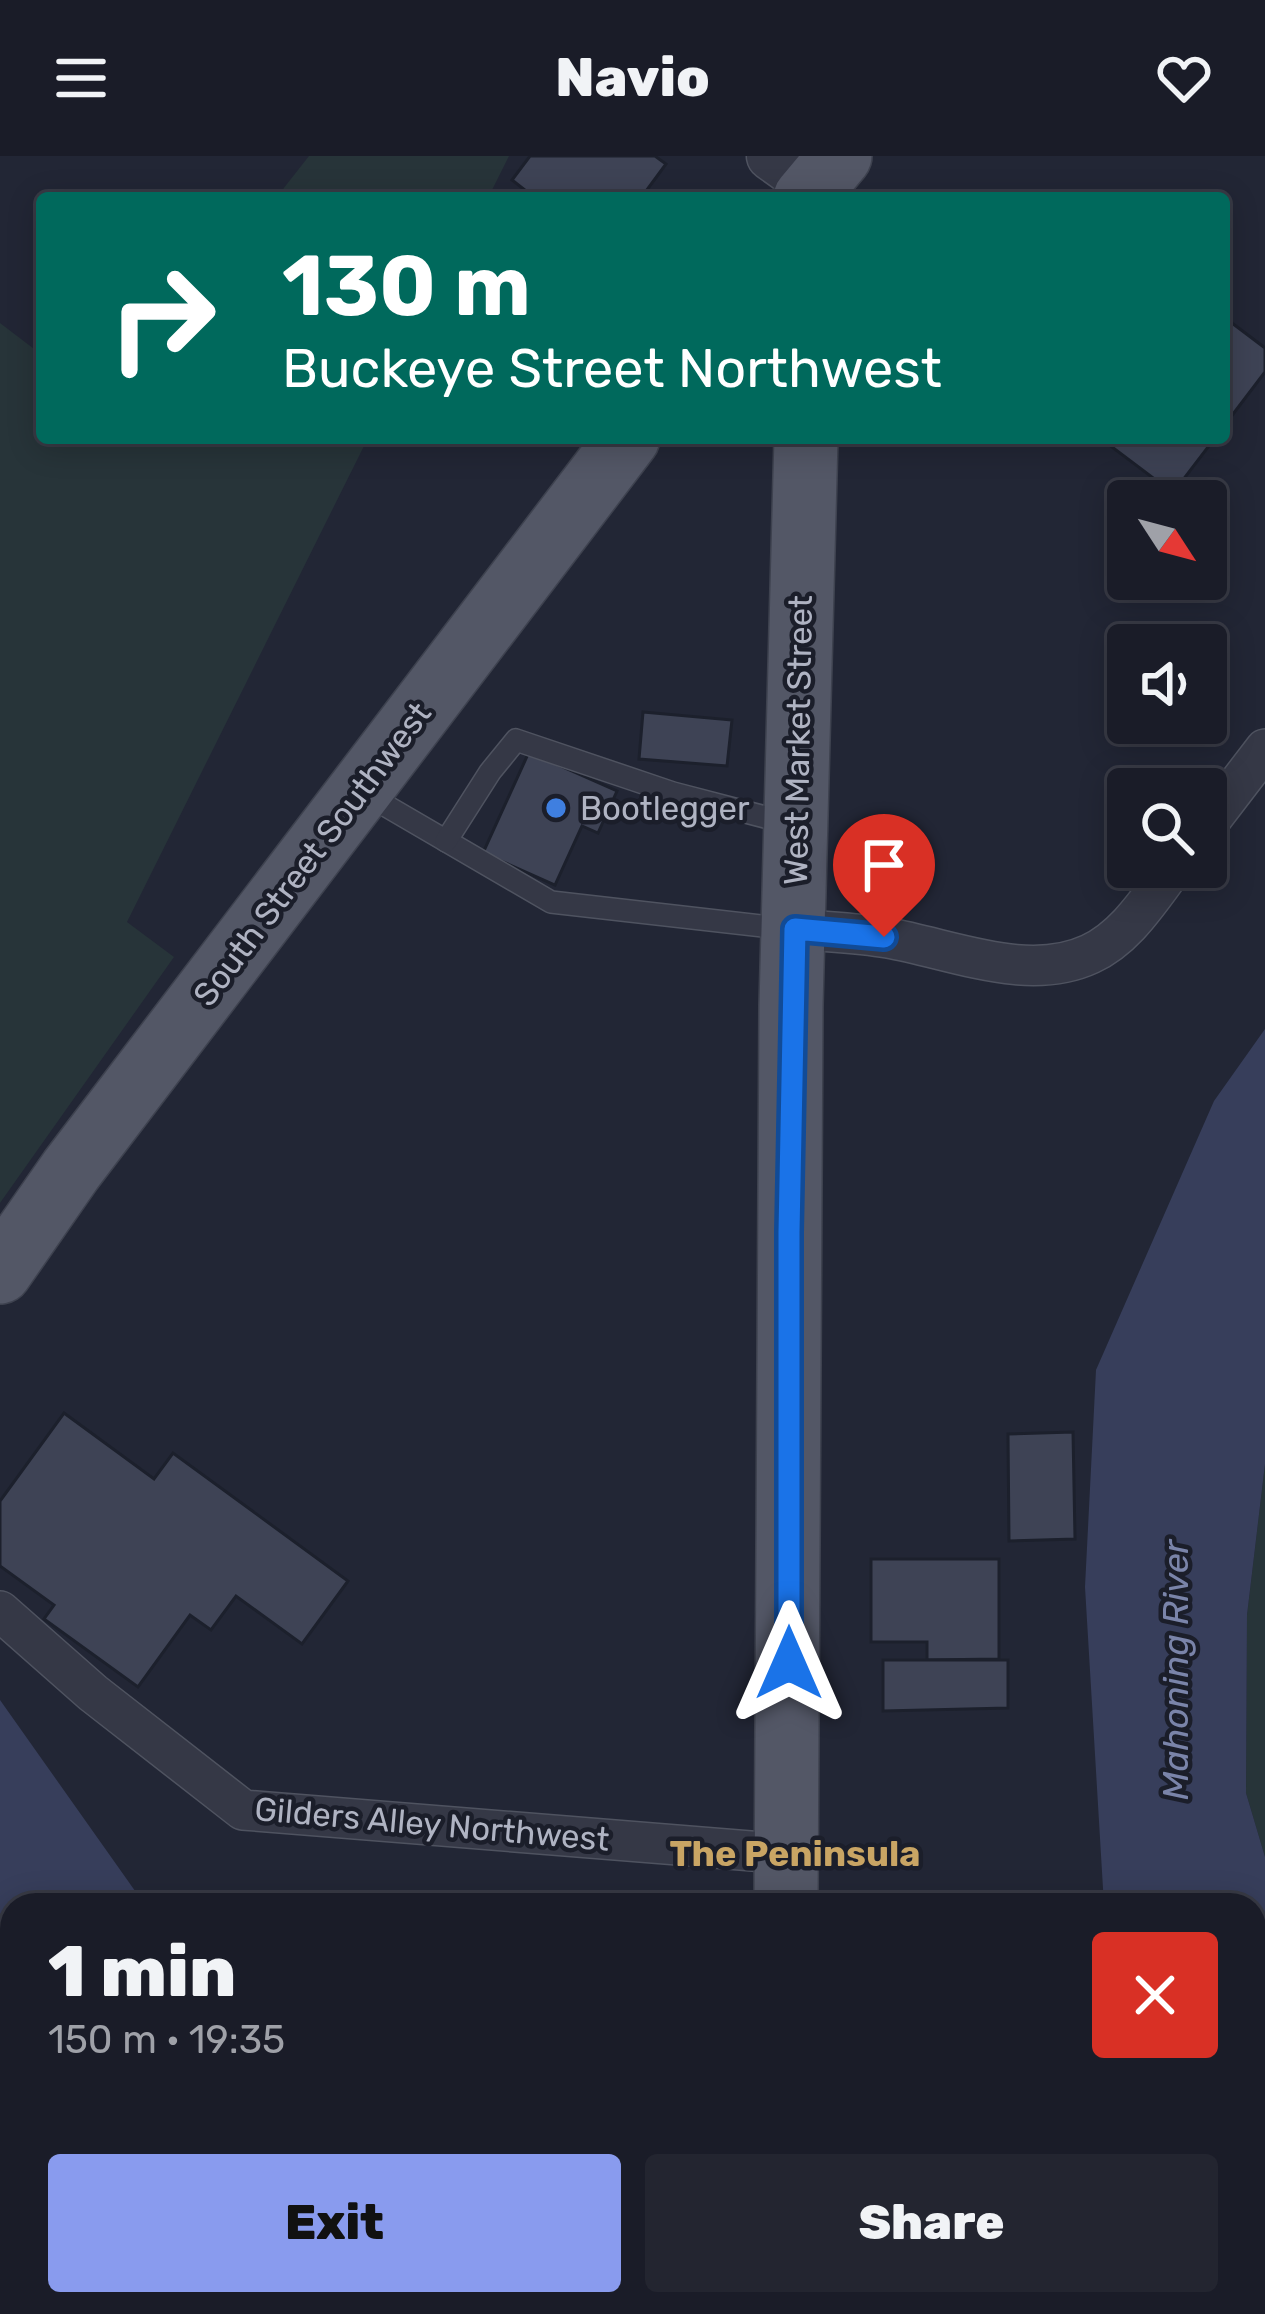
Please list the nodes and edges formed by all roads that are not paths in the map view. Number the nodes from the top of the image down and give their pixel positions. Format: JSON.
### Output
{"nodes":[{"id":1,"x":623,"y":444,"type":"edge"},
{"id":2,"x":806,"y":444,"type":"edge"},
{"id":3,"x":1265,"y":749,"type":"edge"},
{"id":4,"x":360,"y":791,"type":"junction"},
{"id":5,"x":1227,"y":799,"type":"edge"},
{"id":6,"x":795,"y":824,"type":"junction"},
{"id":7,"x":446,"y":841,"type":"junction"},
{"id":8,"x":1157,"y":888,"type":"edge"},
{"id":9,"x":795,"y":929,"type":"junction"},
{"id":10,"x":0,"y":1272,"type":"edge"},
{"id":11,"x":0,"y":1611,"type":"edge"},
{"id":12,"x":787,"y":1880,"type":"edge"}],
"edges":[{"from":1,"to":4,"type":"main road","name":"South Street Southwest"},
{"from":2,"to":6,"type":"main road","name":"West Market Street"},
{"from":3,"to":5,"type":"street"},
{"from":4,"to":7,"type":"lane"},
{"from":4,"to":10,"type":"main road","name":"South Street Southwest"},
{"from":6,"to":7,"type":"lane"},
{"from":6,"to":9,"type":"main road","name":"West Market Street"},
{"from":7,"to":9,"type":"lane"},
{"from":8,"to":9,"type":"street"},
{"from":9,"to":12,"type":"main road","name":"West Market Street"},
{"from":11,"to":12,"type":"street","name":"Gilders Alley Northwest"}]}
